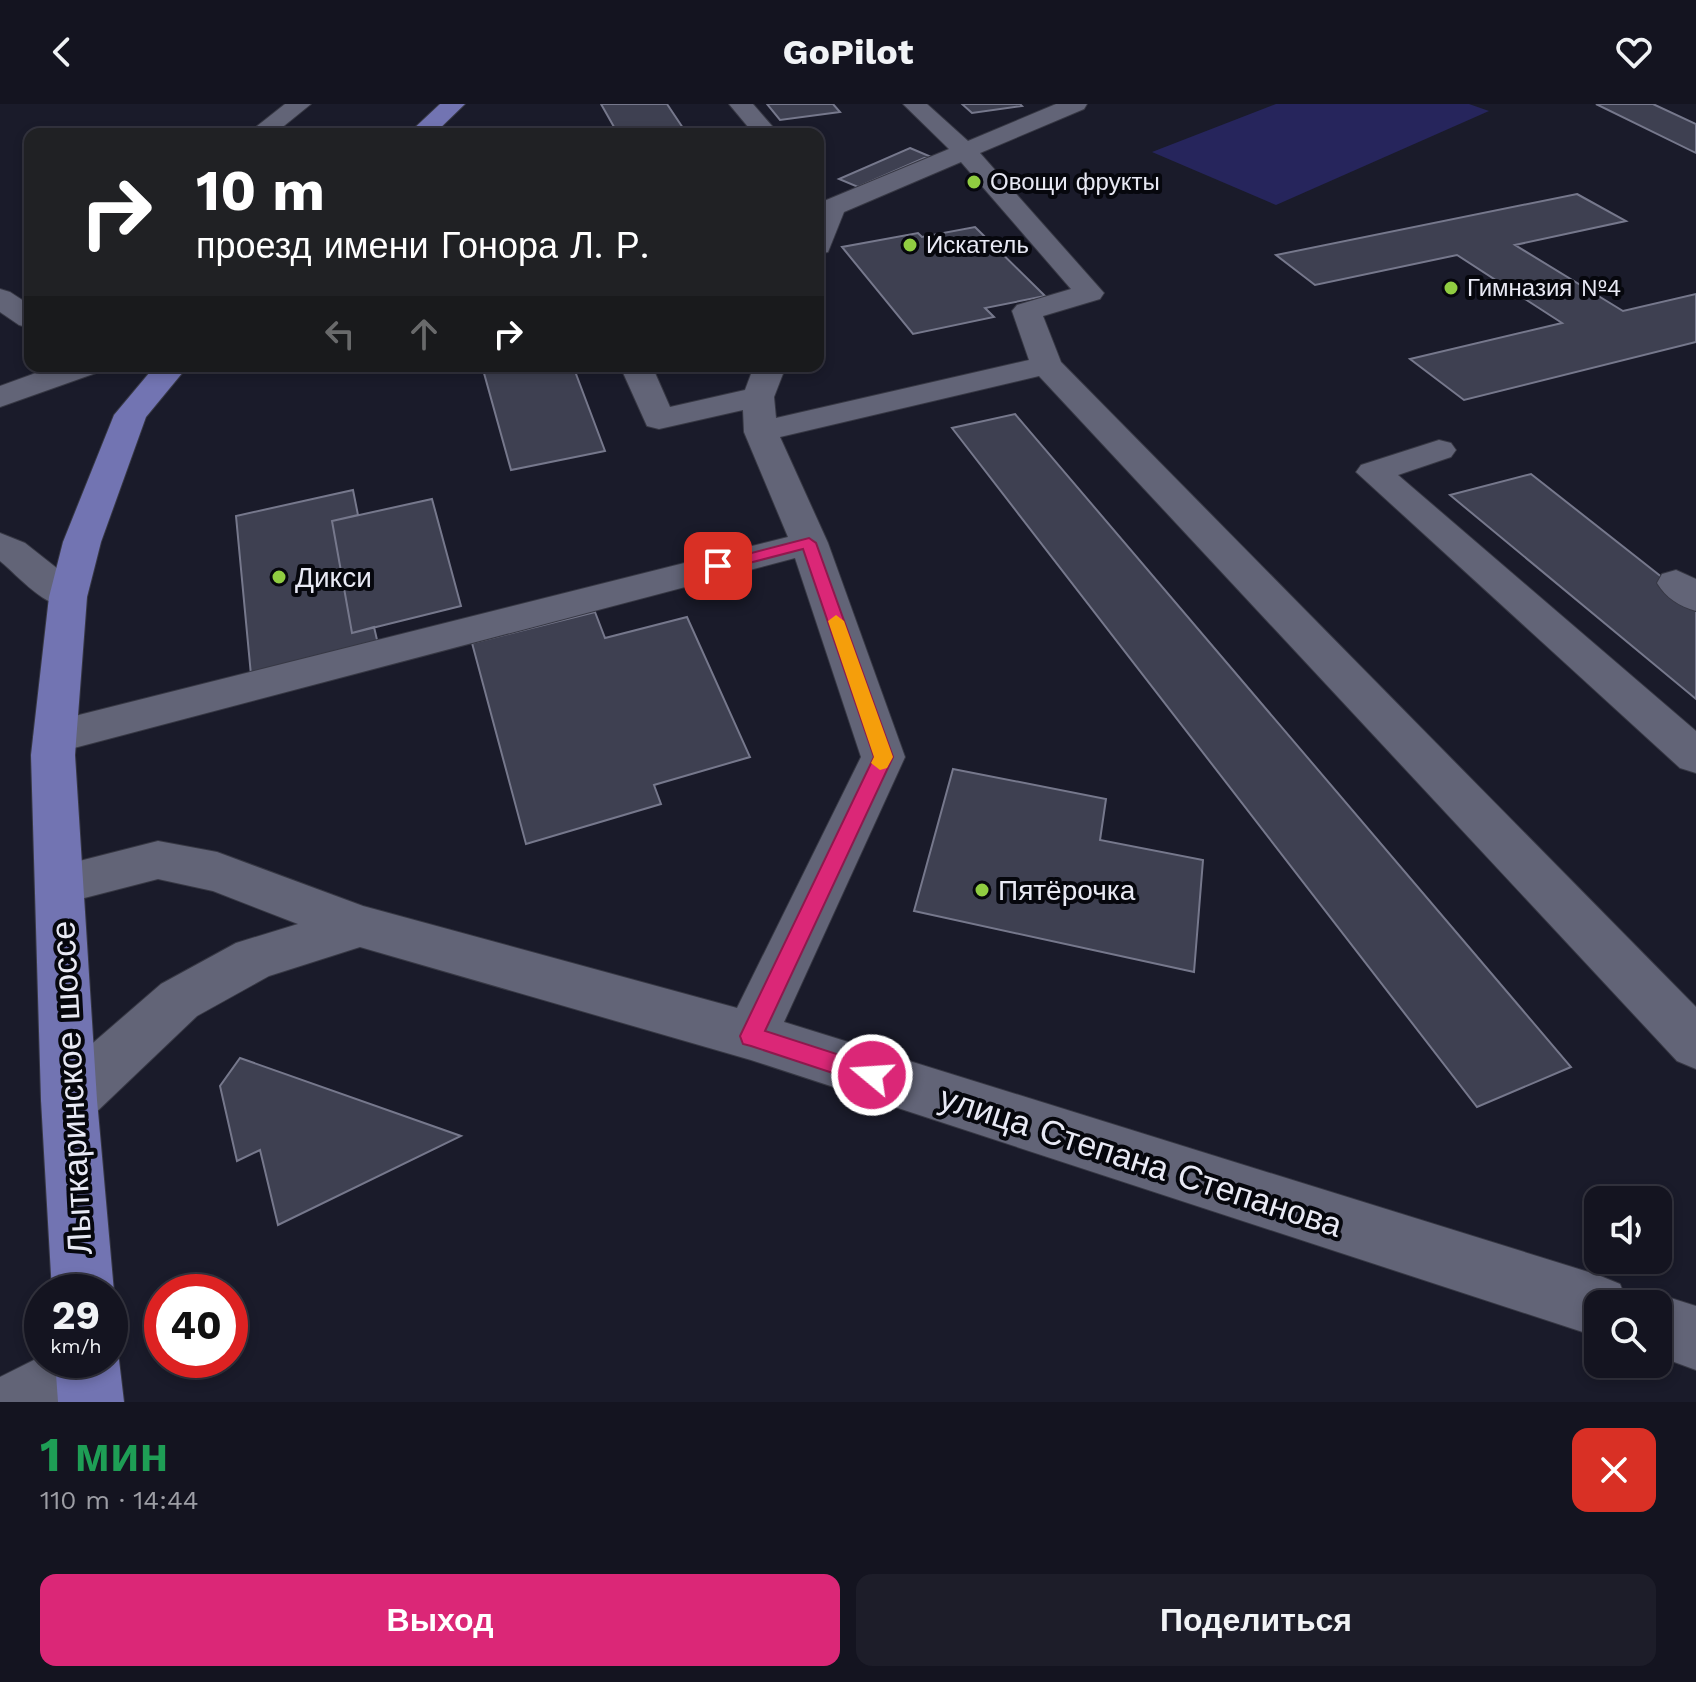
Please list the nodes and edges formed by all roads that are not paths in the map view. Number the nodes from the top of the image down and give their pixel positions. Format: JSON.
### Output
{"nodes":[{"id":1,"x":300,"y":104,"type":"edge"},
{"id":2,"x":454,"y":104,"type":"edge"},
{"id":3,"x":740,"y":104,"type":"edge"},
{"id":4,"x":914,"y":104,"type":"edge"},
{"id":5,"x":1076,"y":104,"type":"edge"},
{"id":6,"x":267,"y":128,"type":"edge"},
{"id":7,"x":427,"y":128,"type":"edge"},
{"id":8,"x":762,"y":128,"type":"edge"},
{"id":9,"x":966,"y":152,"type":"junction"},
{"id":10,"x":826,"y":199,"type":"edge"},
{"id":11,"x":1046,"y":365,"type":"junction"},
{"id":12,"x":69,"y":372,"type":"edge"},
{"id":13,"x":167,"y":372,"type":"edge"},
{"id":14,"x":639,"y":372,"type":"edge"},
{"id":15,"x":0,"y":397,"type":"edge"},
{"id":16,"x":763,"y":398,"type":"edge"},
{"id":17,"x":1439,"y":450,"type":"dead end"},
{"id":18,"x":809,"y":543,"type":"junction"},
{"id":19,"x":0,"y":545,"type":"edge"},
{"id":20,"x":68,"y":597,"type":"junction"},
{"id":21,"x":55,"y":737,"type":"junction"},
{"id":22,"x":1696,"y":756,"type":"edge"},
{"id":23,"x":61,"y":884,"type":"junction"},
{"id":24,"x":360,"y":926,"type":"junction"},
{"id":25,"x":751,"y":1036,"type":"junction"},
{"id":26,"x":1696,"y":1044,"type":"edge"},
{"id":27,"x":69,"y":1100,"type":"junction"},
{"id":28,"x":82,"y":1274,"type":"edge"},
{"id":29,"x":1584,"y":1302,"type":"edge"},
{"id":30,"x":1672,"y":1330,"type":"edge"},
{"id":31,"x":1696,"y":1338,"type":"edge"},
{"id":32,"x":83,"y":1378,"type":"edge"},
{"id":33,"x":20,"y":1402,"type":"edge"}],
"edges":[{"from":1,"to":6,"type":"street"},
{"from":2,"to":7,"type":"main road"},
{"from":3,"to":8,"type":"street"},
{"from":4,"to":9,"type":"street"},
{"from":5,"to":9,"type":"street"},
{"from":9,"to":10,"type":"street"},
{"from":9,"to":11,"type":"street"},
{"from":11,"to":16,"type":"street"},
{"from":11,"to":26,"type":"street"},
{"from":12,"to":15,"type":"street"},
{"from":13,"to":20,"type":"main road","name":"Лыткаринское шоссе"},
{"from":14,"to":16,"type":"street"},
{"from":16,"to":18,"type":"street"},
{"from":17,"to":22,"type":"street"},
{"from":18,"to":21,"type":"street"},
{"from":18,"to":25,"type":"street"},
{"from":19,"to":20,"type":"street"},
{"from":20,"to":21,"type":"main road","name":"Лыткаринское шоссе"},
{"from":21,"to":23,"type":"main road","name":"Лыткаринское шоссе"},
{"from":23,"to":24,"type":"street","name":"улица Степана Степанова"},
{"from":23,"to":27,"type":"main road","name":"Лыткаринское шоссе"},
{"from":24,"to":25,"type":"street","name":"улица Степана Степанова"},
{"from":24,"to":27,"type":"street"},
{"from":25,"to":29,"type":"street","name":"улица Степана Степанова"},
{"from":27,"to":28,"type":"main road","name":"Лыткаринское шоссе"},
{"from":30,"to":31,"type":"street"},
{"from":32,"to":33,"type":"street"}]}
